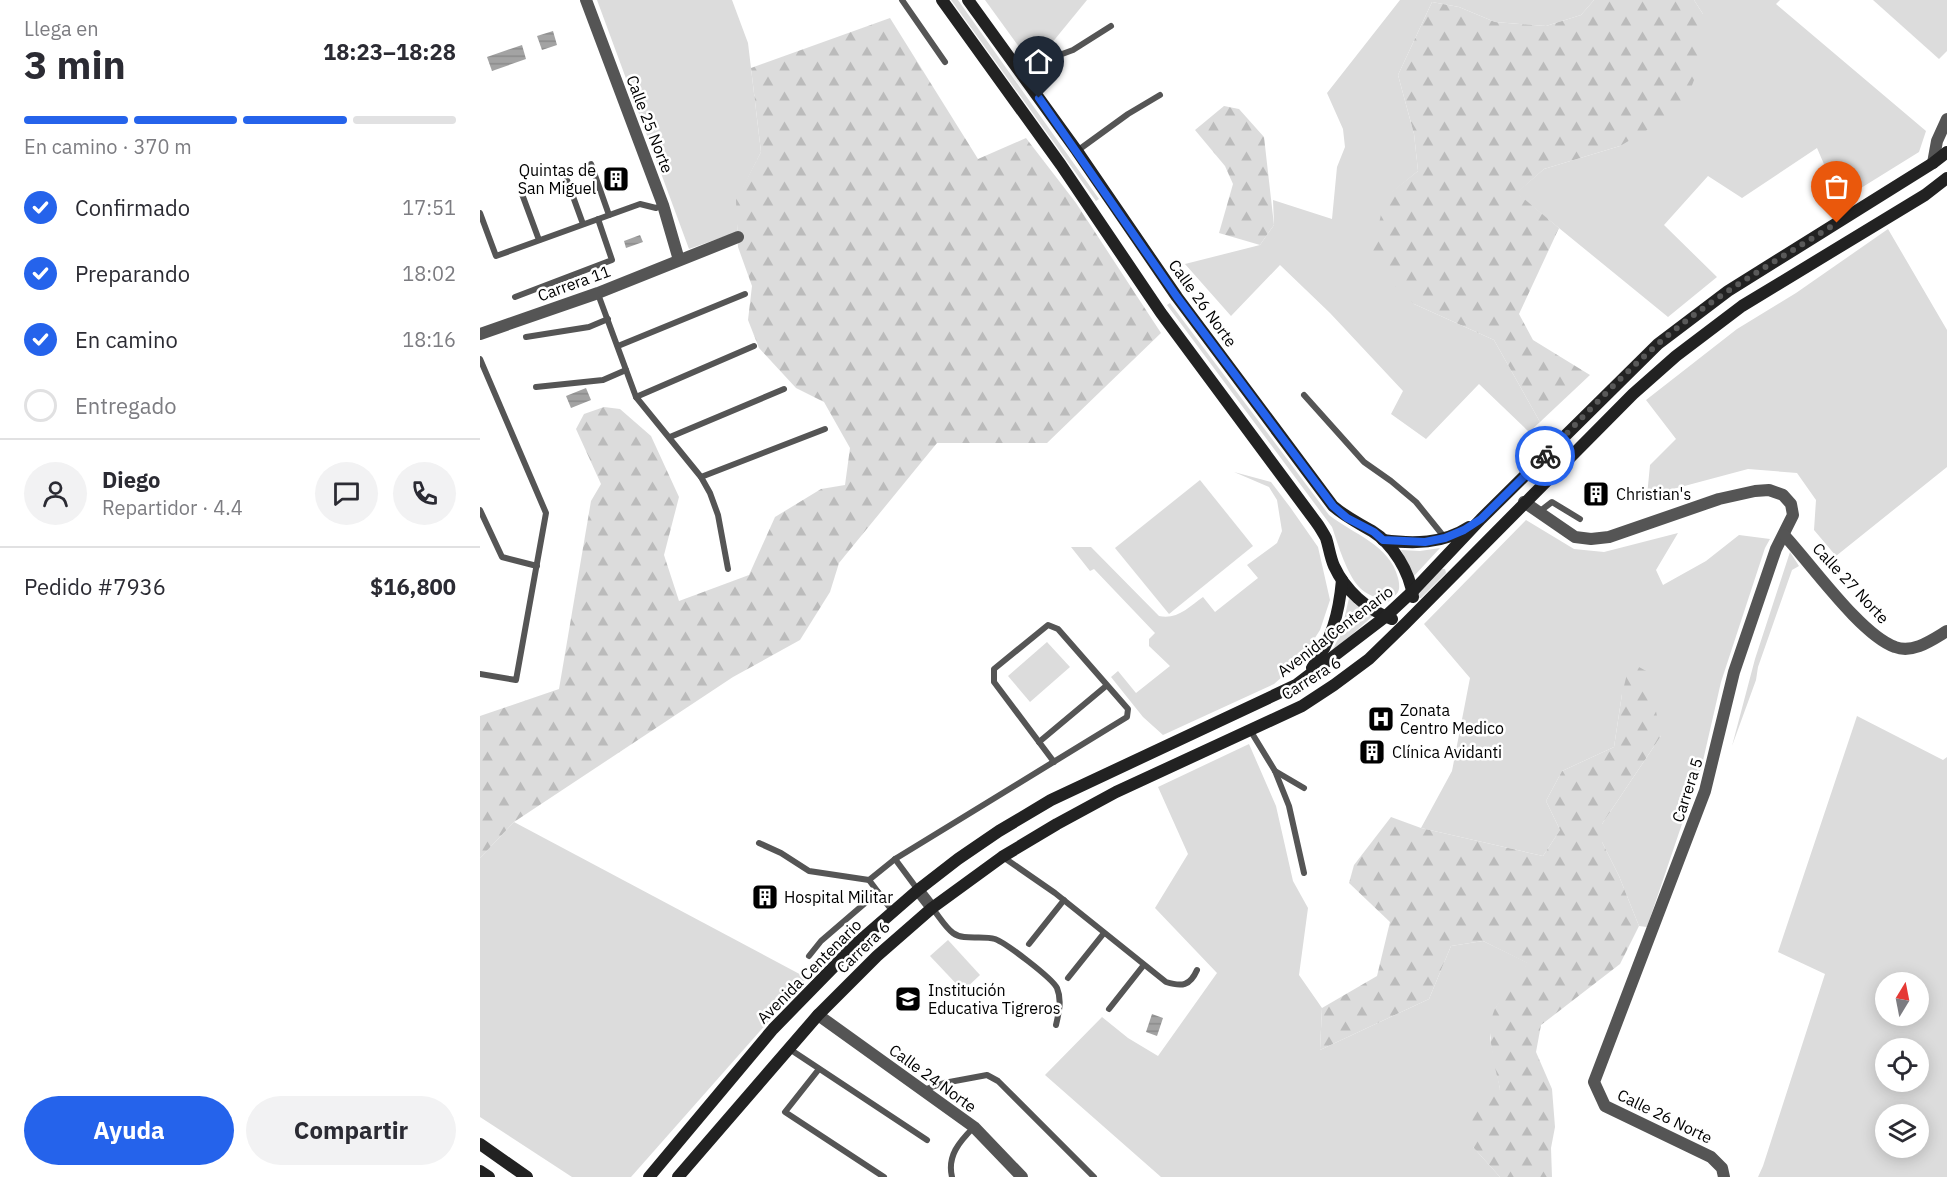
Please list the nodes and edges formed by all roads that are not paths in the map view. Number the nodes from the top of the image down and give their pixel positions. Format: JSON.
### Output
{"nodes":[{"id":1,"x":586,"y":0,"type":"edge"},
{"id":2,"x":902,"y":0,"type":"edge"},
{"id":3,"x":942,"y":0,"type":"edge"},
{"id":4,"x":968,"y":0,"type":"edge"},
{"id":5,"x":1111,"y":26,"type":"dead end"},
{"id":6,"x":945,"y":62,"type":"dead end"},
{"id":7,"x":1026,"y":80,"type":"junction"},
{"id":8,"x":1160,"y":94,"type":"dead end"},
{"id":9,"x":1947,"y":119,"type":"edge"},
{"id":10,"x":1078,"y":152,"type":"junction"},
{"id":11,"x":1947,"y":152,"type":"edge"},
{"id":12,"x":1933,"y":163,"type":"junction"},
{"id":13,"x":591,"y":164,"type":"dead end"},
{"id":14,"x":1947,"y":178,"type":"edge"},
{"id":15,"x":567,"y":180,"type":"dead end"},
{"id":16,"x":522,"y":194,"type":"dead end"},
{"id":17,"x":663,"y":205,"type":"junction"},
{"id":18,"x":480,"y":213,"type":"edge"},
{"id":19,"x":609,"y":215,"type":"junction"},
{"id":20,"x":598,"y":219,"type":"junction"},
{"id":21,"x":583,"y":224,"type":"junction"},
{"id":22,"x":738,"y":237,"type":"dead end"},
{"id":23,"x":539,"y":240,"type":"junction"},
{"id":24,"x":679,"y":260,"type":"junction"},
{"id":25,"x":598,"y":293,"type":"junction"},
{"id":26,"x":745,"y":294,"type":"dead end"},
{"id":27,"x":516,"y":297,"type":"dead end"},
{"id":28,"x":608,"y":319,"type":"junction"},
{"id":29,"x":480,"y":334,"type":"edge"},
{"id":30,"x":526,"y":337,"type":"dead end"},
{"id":31,"x":618,"y":346,"type":"junction"},
{"id":32,"x":754,"y":346,"type":"dead end"},
{"id":33,"x":480,"y":359,"type":"edge"},
{"id":34,"x":626,"y":370,"type":"junction"},
{"id":35,"x":536,"y":387,"type":"dead end"},
{"id":36,"x":784,"y":390,"type":"dead end"},
{"id":37,"x":1304,"y":395,"type":"dead end"},
{"id":38,"x":636,"y":397,"type":"junction"},
{"id":39,"x":825,"y":429,"type":"dead end"},
{"id":40,"x":670,"y":437,"type":"junction"},
{"id":41,"x":701,"y":477,"type":"junction"},
{"id":42,"x":1524,"y":502,"type":"junction"},
{"id":43,"x":480,"y":510,"type":"edge"},
{"id":44,"x":1539,"y":512,"type":"junction"},
{"id":45,"x":1481,"y":519,"type":"junction"},
{"id":46,"x":1580,"y":519,"type":"dead end"},
{"id":47,"x":1784,"y":535,"type":"junction"},
{"id":48,"x":1445,"y":538,"type":"junction"},
{"id":49,"x":1383,"y":540,"type":"junction"},
{"id":50,"x":537,"y":566,"type":"junction"},
{"id":51,"x":728,"y":569,"type":"dead end"},
{"id":52,"x":1342,"y":580,"type":"junction"},
{"id":53,"x":1413,"y":591,"type":"junction"},
{"id":54,"x":1415,"y":613,"type":"junction"},
{"id":55,"x":1385,"y":617,"type":"junction"},
{"id":56,"x":1405,"y":624,"type":"junction"},
{"id":57,"x":1947,"y":631,"type":"edge"},
{"id":58,"x":480,"y":674,"type":"edge"},
{"id":59,"x":1106,"y":686,"type":"junction"},
{"id":60,"x":1296,"y":686,"type":"junction"},
{"id":61,"x":1250,"y":730,"type":"junction"},
{"id":62,"x":1039,"y":742,"type":"junction"},
{"id":63,"x":1054,"y":762,"type":"junction"},
{"id":64,"x":1275,"y":771,"type":"junction"},
{"id":65,"x":1304,"y":788,"type":"dead end"},
{"id":66,"x":759,"y":843,"type":"dead end"},
{"id":67,"x":1002,"y":857,"type":"junction"},
{"id":68,"x":895,"y":859,"type":"junction"},
{"id":69,"x":1304,"y":873,"type":"dead end"},
{"id":70,"x":868,"y":880,"type":"junction"},
{"id":71,"x":918,"y":890,"type":"junction"},
{"id":72,"x":878,"y":892,"type":"junction"},
{"id":73,"x":1064,"y":900,"type":"junction"},
{"id":74,"x":932,"y":908,"type":"junction"},
{"id":75,"x":893,"y":912,"type":"junction"},
{"id":76,"x":1104,"y":933,"type":"junction"},
{"id":77,"x":1029,"y":944,"type":"dead end"},
{"id":78,"x":809,"y":956,"type":"dead end"},
{"id":79,"x":1143,"y":966,"type":"junction"},
{"id":80,"x":1197,"y":970,"type":"dead end"},
{"id":81,"x":1068,"y":978,"type":"dead end"},
{"id":82,"x":1109,"y":1009,"type":"dead end"},
{"id":83,"x":818,"y":1015,"type":"junction"},
{"id":84,"x":1056,"y":1025,"type":"dead end"},
{"id":85,"x":788,"y":1048,"type":"junction"},
{"id":86,"x":819,"y":1069,"type":"junction"},
{"id":87,"x":1594,"y":1082,"type":"joint"},
{"id":88,"x":923,"y":1090,"type":"junction"},
{"id":89,"x":974,"y":1127,"type":"junction"},
{"id":90,"x":927,"y":1140,"type":"dead end"},
{"id":91,"x":480,"y":1144,"type":"edge"},
{"id":92,"x":480,"y":1171,"type":"edge"},
{"id":93,"x":489,"y":1177,"type":"edge"},
{"id":94,"x":527,"y":1177,"type":"edge"},
{"id":95,"x":649,"y":1177,"type":"edge"},
{"id":96,"x":678,"y":1177,"type":"edge"},
{"id":97,"x":884,"y":1177,"type":"edge"},
{"id":98,"x":952,"y":1177,"type":"edge"},
{"id":99,"x":1022,"y":1177,"type":"edge"},
{"id":100,"x":1094,"y":1177,"type":"edge"},
{"id":101,"x":1724,"y":1177,"type":"edge"}],
"edges":[{"from":1,"to":17,"type":"street","name":"Calle 25 Norte"},
{"from":2,"to":6,"type":"lane"},
{"from":3,"to":52,"type":"main road"},
{"from":4,"to":7,"type":"main road","name":"Calle 26 Norte"},
{"from":5,"to":7,"type":"lane"},
{"from":7,"to":10,"type":"main road","name":"Calle 26 Norte"},
{"from":8,"to":10,"type":"lane"},
{"from":9,"to":12,"type":"street"},
{"from":10,"to":49,"type":"main road","name":"Calle 26 Norte"},
{"from":11,"to":12,"type":"main road","name":"Avenida Centenario"},
{"from":12,"to":45,"type":"main road","name":"Avenida Centenario"},
{"from":13,"to":19,"type":"lane"},
{"from":14,"to":42,"type":"main road","name":"Carrera 6"},
{"from":15,"to":21,"type":"lane"},
{"from":16,"to":23,"type":"lane"},
{"from":17,"to":19,"type":"lane"},
{"from":17,"to":24,"type":"street","name":"Calle 25 Norte"},
{"from":18,"to":23,"type":"lane"},
{"from":19,"to":20,"type":"lane"},
{"from":20,"to":21,"type":"lane"},
{"from":20,"to":27,"type":"lane"},
{"from":21,"to":23,"type":"lane"},
{"from":22,"to":24,"type":"street","name":"Carrera 11"},
{"from":24,"to":25,"type":"street","name":"Carrera 11"},
{"from":25,"to":28,"type":"lane"},
{"from":25,"to":29,"type":"street","name":"Carrera 11"},
{"from":26,"to":31,"type":"lane"},
{"from":28,"to":30,"type":"lane"},
{"from":28,"to":31,"type":"lane"},
{"from":31,"to":34,"type":"lane"},
{"from":32,"to":38,"type":"lane"},
{"from":33,"to":50,"type":"lane"},
{"from":34,"to":35,"type":"lane"},
{"from":34,"to":38,"type":"lane"},
{"from":36,"to":40,"type":"lane"},
{"from":37,"to":48,"type":"lane"},
{"from":38,"to":40,"type":"lane"},
{"from":39,"to":41,"type":"lane"},
{"from":40,"to":41,"type":"lane"},
{"from":41,"to":51,"type":"lane"},
{"from":42,"to":44,"type":"street"},
{"from":42,"to":54,"type":"main road","name":"Carrera 6"},
{"from":43,"to":50,"type":"lane"},
{"from":44,"to":46,"type":"lane"},
{"from":44,"to":47,"type":"street","name":"Carrera 5"},
{"from":45,"to":48,"type":"main road"},
{"from":45,"to":53,"type":"main road","name":"Avenida Centenario"},
{"from":47,"to":57,"type":"street","name":"Calle 27 Norte"},
{"from":47,"to":87,"type":"street","name":"Carrera 5"},
{"from":48,"to":49,"type":"main road"},
{"from":49,"to":53,"type":"main road","name":"Calle 26 Norte"},
{"from":50,"to":58,"type":"lane"},
{"from":52,"to":55,"type":"main road"},
{"from":52,"to":60,"type":"main road"},
{"from":53,"to":54,"type":"main road","name":"Calle 26 Norte"},
{"from":53,"to":55,"type":"main road","name":"Avenida Centenario"},
{"from":54,"to":56,"type":"main road","name":"Carrera 6"},
{"from":55,"to":56,"type":"main road"},
{"from":55,"to":60,"type":"main road","name":"Avenida Centenario"},
{"from":56,"to":61,"type":"main road","name":"Carrera 6"},
{"from":59,"to":62,"type":"lane"},
{"from":59,"to":62,"type":"lane"},
{"from":59,"to":63,"type":"lane"},
{"from":60,"to":71,"type":"main road","name":"Avenida Centenario"},
{"from":61,"to":64,"type":"lane"},
{"from":61,"to":67,"type":"main road","name":"Carrera 6"},
{"from":62,"to":63,"type":"lane"},
{"from":63,"to":68,"type":"lane"},
{"from":64,"to":65,"type":"lane"},
{"from":64,"to":69,"type":"lane"},
{"from":66,"to":70,"type":"lane"},
{"from":67,"to":73,"type":"lane"},
{"from":67,"to":74,"type":"main road","name":"Carrera 6"},
{"from":68,"to":70,"type":"lane"},
{"from":68,"to":71,"type":"lane"},
{"from":70,"to":72,"type":"lane"},
{"from":71,"to":74,"type":"street"},
{"from":71,"to":75,"type":"main road","name":"Avenida Centenario"},
{"from":72,"to":75,"type":"lane"},
{"from":72,"to":78,"type":"lane"},
{"from":73,"to":76,"type":"lane"},
{"from":73,"to":77,"type":"lane"},
{"from":74,"to":83,"type":"main road","name":"Carrera 6"},
{"from":74,"to":84,"type":"lane"},
{"from":75,"to":95,"type":"main road","name":"Avenida Centenario"},
{"from":76,"to":79,"type":"lane"},
{"from":76,"to":81,"type":"lane"},
{"from":79,"to":80,"type":"lane"},
{"from":79,"to":82,"type":"lane"},
{"from":83,"to":85,"type":"main road","name":"Carrera 6"},
{"from":83,"to":88,"type":"street","name":"Calle 24 Norte"},
{"from":85,"to":86,"type":"lane"},
{"from":85,"to":96,"type":"main road","name":"Carrera 6"},
{"from":86,"to":90,"type":"lane"},
{"from":86,"to":97,"type":"lane"},
{"from":87,"to":101,"type":"street","name":"Calle 26 Norte"},
{"from":88,"to":89,"type":"street","name":"Calle 24 Norte"},
{"from":88,"to":100,"type":"lane"},
{"from":89,"to":98,"type":"lane"},
{"from":89,"to":99,"type":"street","name":"Calle 24 Norte"},
{"from":91,"to":94,"type":"main road"},
{"from":92,"to":93,"type":"main road"}]}
